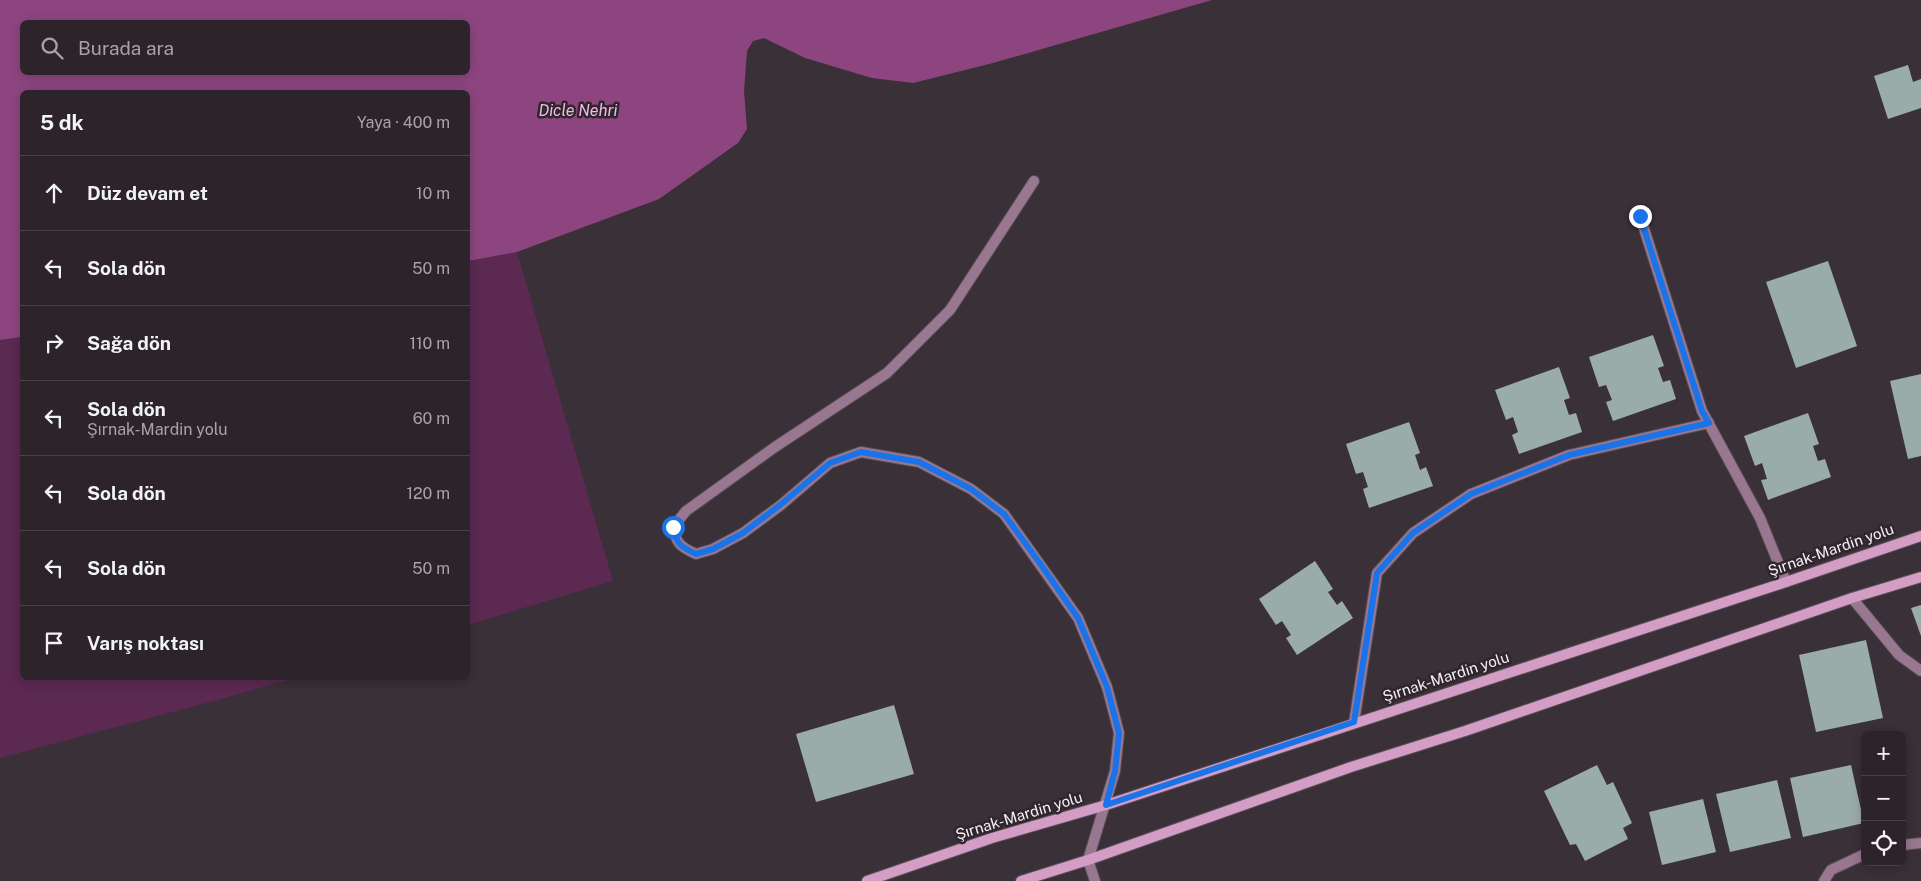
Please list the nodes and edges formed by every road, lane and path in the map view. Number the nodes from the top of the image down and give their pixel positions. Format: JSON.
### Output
{"nodes":[{"id":1,"x":1034,"y":182,"type":"dead end"},
{"id":2,"x":1640,"y":216,"type":"dead end"},
{"id":3,"x":1709,"y":423,"type":"junction"},
{"id":4,"x":1921,"y":536,"type":"edge"},
{"id":5,"x":1921,"y":576,"type":"edge"},
{"id":6,"x":1786,"y":582,"type":"junction"},
{"id":7,"x":1852,"y":598,"type":"junction"},
{"id":8,"x":1921,"y":671,"type":"edge"},
{"id":9,"x":1354,"y":722,"type":"junction"},
{"id":10,"x":1106,"y":805,"type":"junction"},
{"id":11,"x":1921,"y":843,"type":"edge"},
{"id":12,"x":1906,"y":845,"type":"edge"},
{"id":13,"x":1861,"y":856,"type":"edge"},
{"id":14,"x":1088,"y":860,"type":"junction"},
{"id":15,"x":867,"y":881,"type":"edge"},
{"id":16,"x":1021,"y":881,"type":"edge"},
{"id":17,"x":1095,"y":881,"type":"edge"},
{"id":18,"x":1824,"y":881,"type":"edge"}],
"edges":[{"from":1,"to":10,"type":"street"},
{"from":2,"to":3,"type":"street"},
{"from":3,"to":6,"type":"street"},
{"from":3,"to":9,"type":"street"},
{"from":4,"to":6,"type":"main road","name":"Şırnak-Mardin yolu"},
{"from":5,"to":7,"type":"main road"},
{"from":6,"to":9,"type":"main road","name":"Şırnak-Mardin yolu"},
{"from":7,"to":8,"type":"street"},
{"from":7,"to":14,"type":"main road"},
{"from":9,"to":10,"type":"main road","name":"Şırnak-Mardin yolu"},
{"from":10,"to":14,"type":"street"},
{"from":10,"to":15,"type":"main road","name":"Şırnak-Mardin yolu"},
{"from":11,"to":12,"type":"street"},
{"from":13,"to":18,"type":"street"},
{"from":14,"to":16,"type":"main road"},
{"from":14,"to":17,"type":"street"}]}
